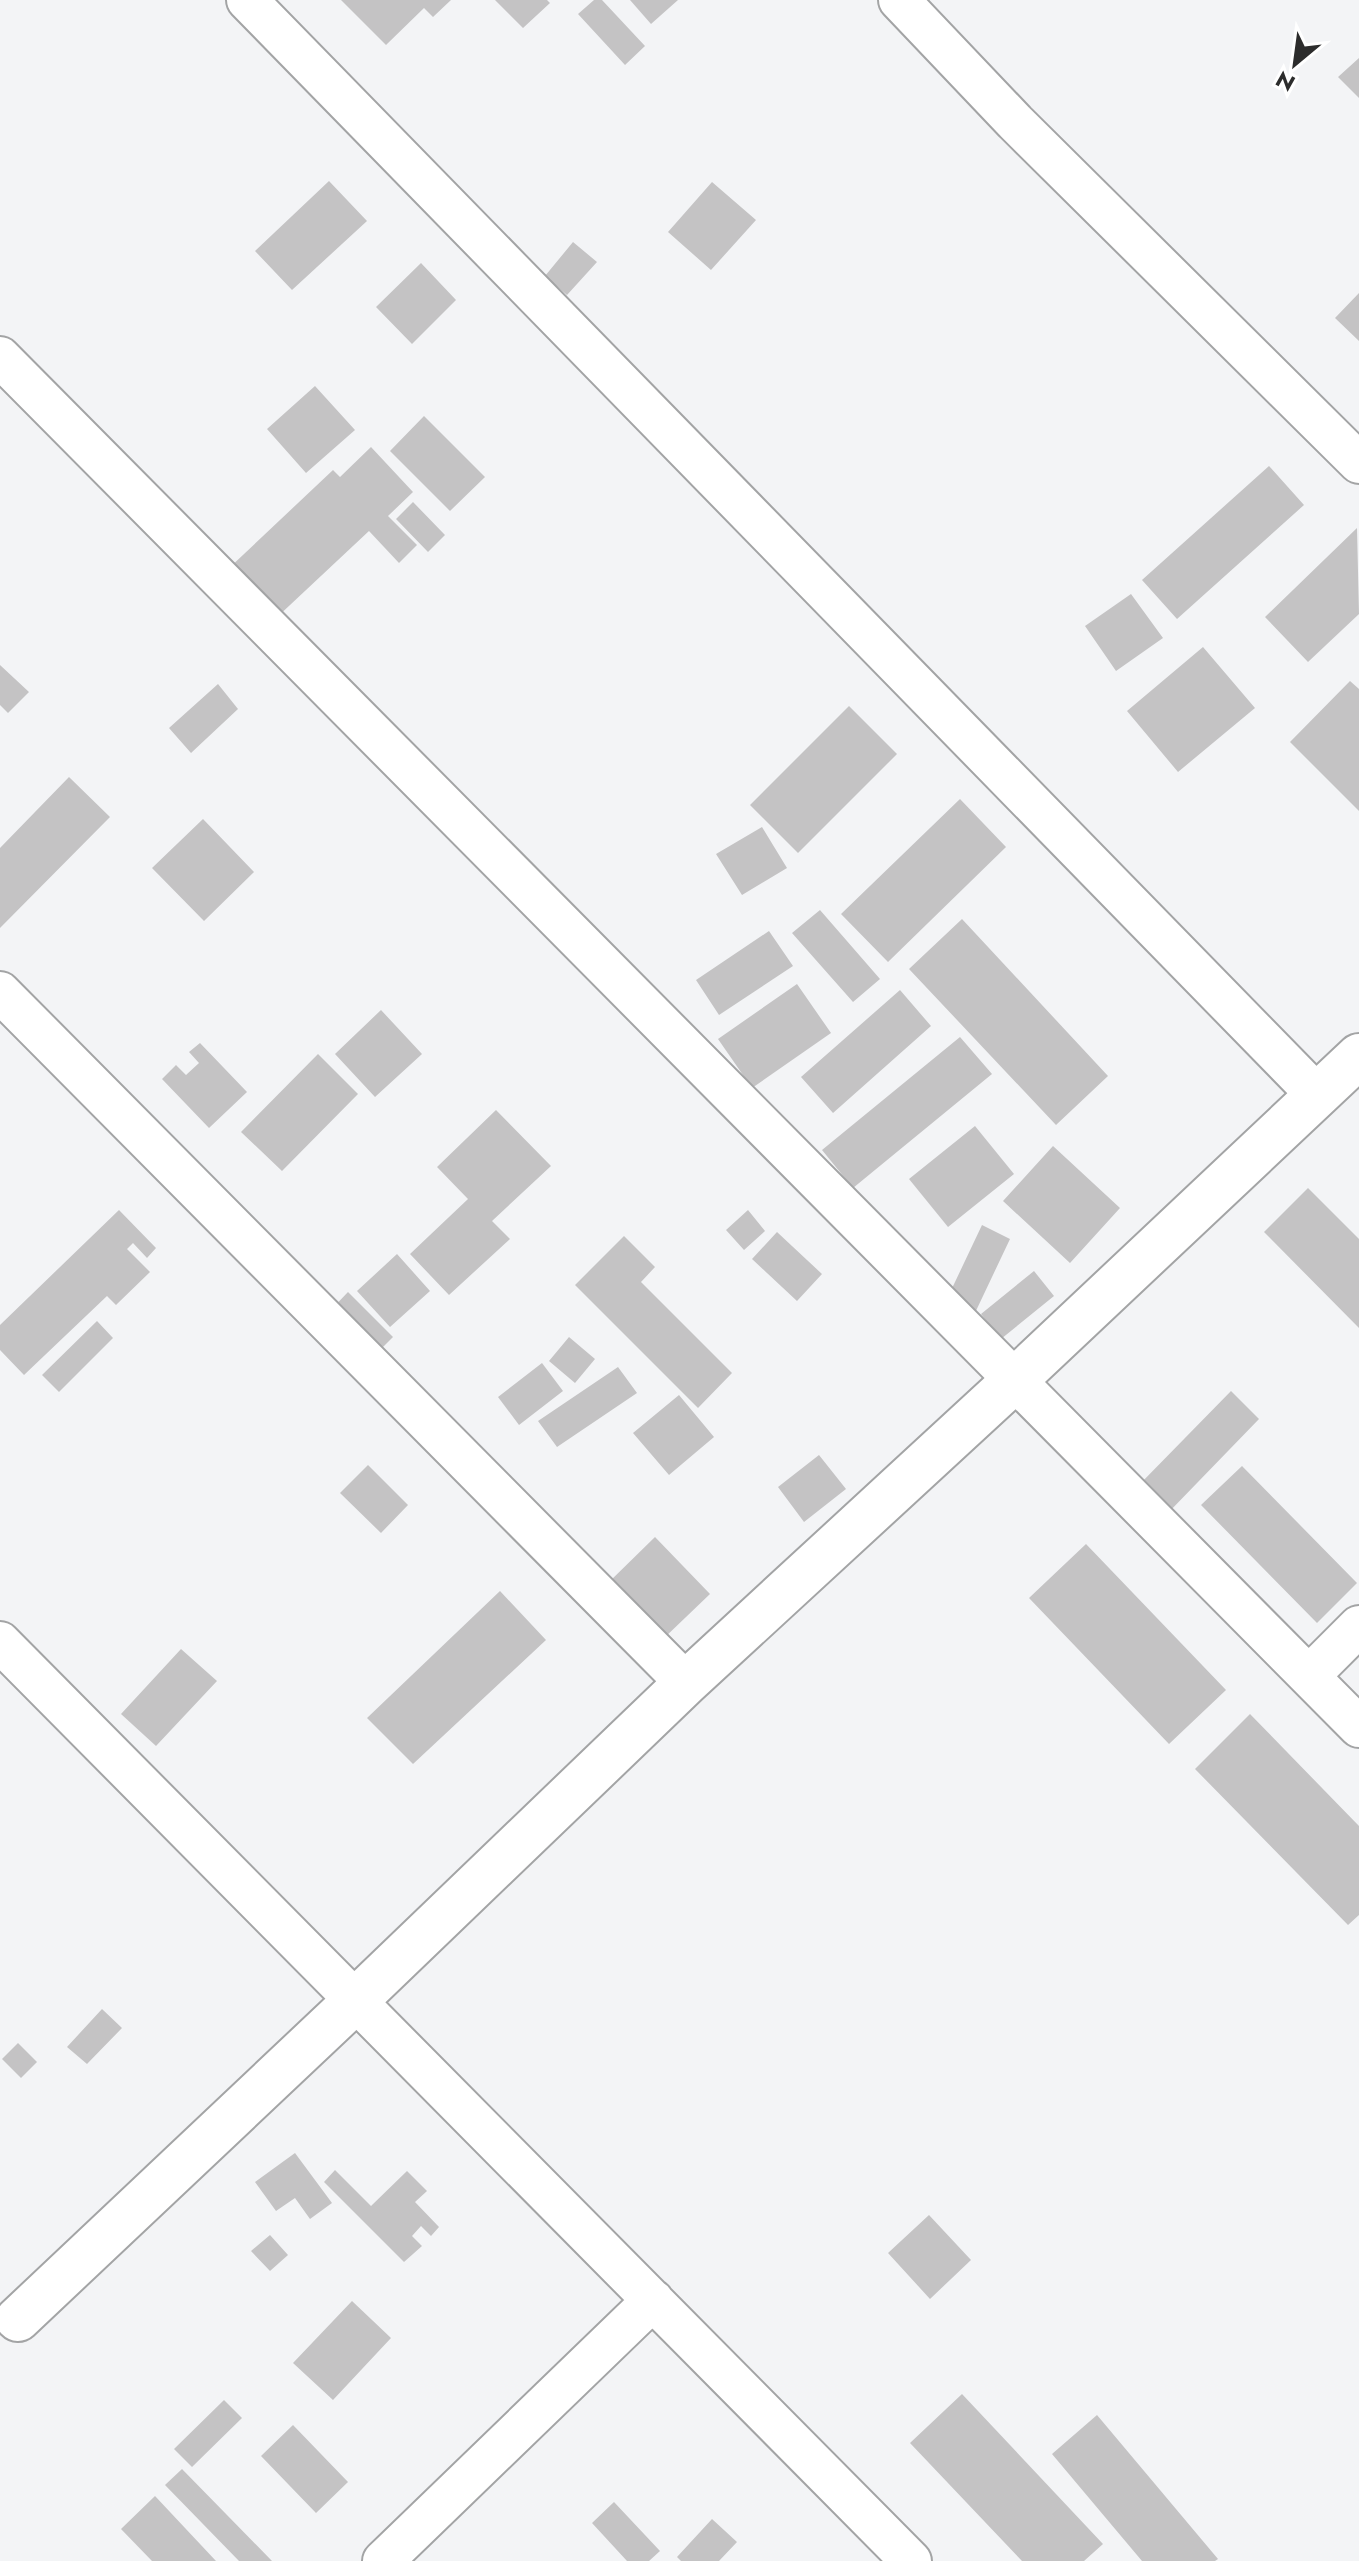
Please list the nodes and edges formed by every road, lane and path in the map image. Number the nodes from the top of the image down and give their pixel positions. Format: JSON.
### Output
{"nodes":[{"id":1,"x":247,"y":0,"type":"edge"},
{"id":2,"x":899,"y":0,"type":"edge"},
{"id":3,"x":0,"y":357,"type":"edge"},
{"id":4,"x":1359,"y":463,"type":"edge"},
{"id":5,"x":0,"y":992,"type":"edge"},
{"id":6,"x":1359,"y":1056,"type":"edge"},
{"id":7,"x":1317,"y":1095,"type":"junction"},
{"id":8,"x":1016,"y":1379,"type":"junction"},
{"id":9,"x":1359,"y":1626,"type":"edge"},
{"id":10,"x":0,"y":1642,"type":"edge"},
{"id":11,"x":1309,"y":1676,"type":"junction"},
{"id":12,"x":686,"y":1683,"type":"junction"},
{"id":13,"x":1359,"y":1727,"type":"edge"},
{"id":14,"x":355,"y":2001,"type":"junction"},
{"id":15,"x":653,"y":2300,"type":"junction"},
{"id":16,"x":18,"y":2319,"type":"dead end"},
{"id":17,"x":383,"y":2561,"type":"edge"},
{"id":18,"x":911,"y":2561,"type":"edge"}],
"edges":[{"from":1,"to":7,"type":"street"},
{"from":2,"to":4,"type":"street"},
{"from":3,"to":8,"type":"street"},
{"from":5,"to":12,"type":"street"},
{"from":6,"to":7,"type":"street"},
{"from":7,"to":8,"type":"street"},
{"from":8,"to":11,"type":"street"},
{"from":8,"to":12,"type":"street"},
{"from":9,"to":11,"type":"street"},
{"from":10,"to":14,"type":"street"},
{"from":11,"to":13,"type":"street"},
{"from":12,"to":14,"type":"street"},
{"from":14,"to":15,"type":"street"},
{"from":14,"to":16,"type":"street"},
{"from":15,"to":17,"type":"street"},
{"from":15,"to":18,"type":"street"}]}
